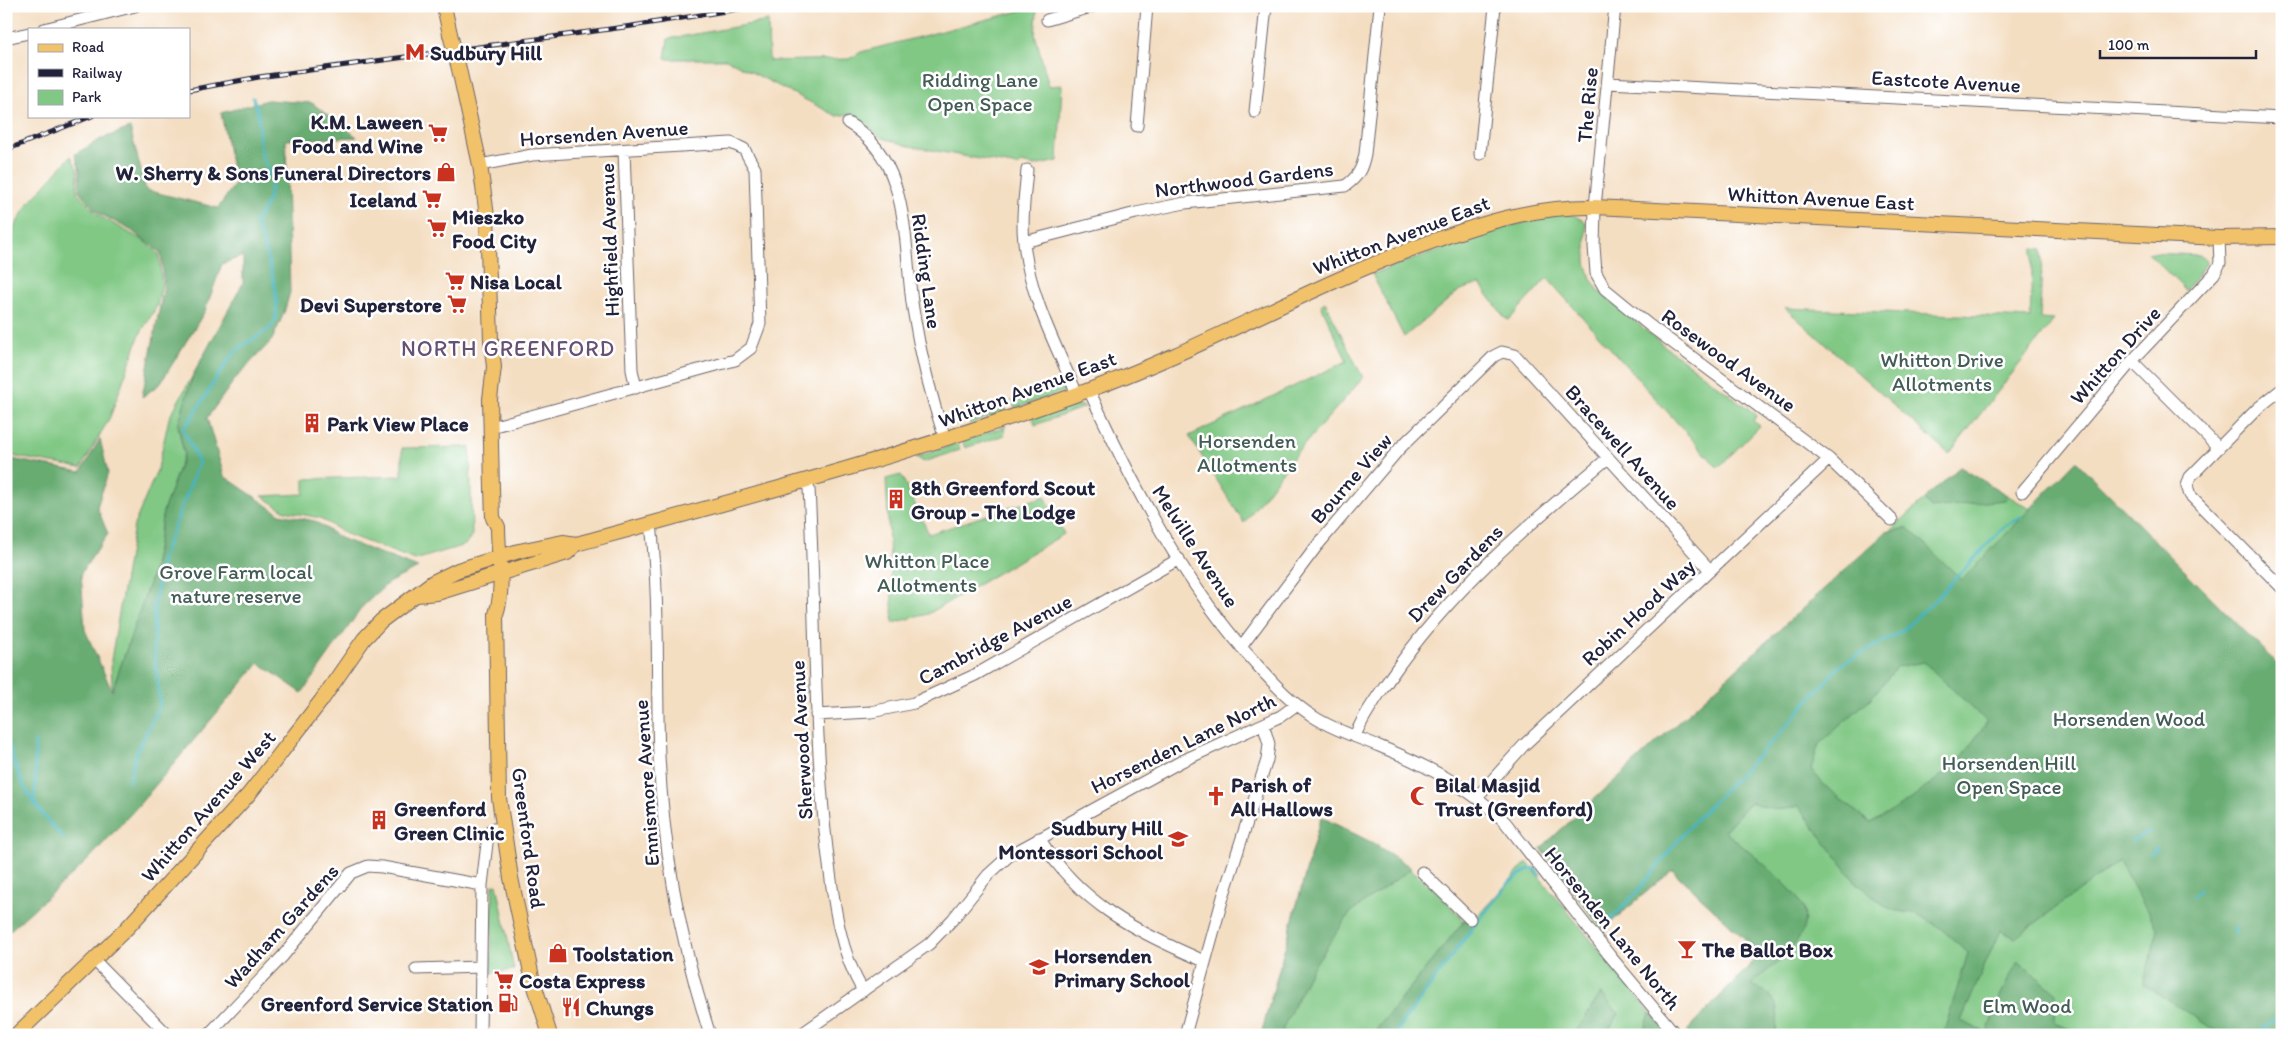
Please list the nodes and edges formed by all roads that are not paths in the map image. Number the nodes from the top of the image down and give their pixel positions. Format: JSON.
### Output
{"nodes":[{"id":1,"x":135,"y":6,"type":"edge"},
{"id":2,"x":444,"y":6,"type":"edge"},
{"id":3,"x":1094,"y":6,"type":"edge"},
{"id":4,"x":1147,"y":6,"type":"edge"},
{"id":5,"x":1266,"y":6,"type":"edge"},
{"id":6,"x":1380,"y":6,"type":"edge"},
{"id":7,"x":1495,"y":6,"type":"edge"},
{"id":8,"x":1615,"y":6,"type":"edge"},
{"id":9,"x":1047,"y":20,"type":"dead end"},
{"id":10,"x":48,"y":28,"type":"edge"},
{"id":11,"x":28,"y":33,"type":"edge"},
{"id":12,"x":6,"y":38,"type":"edge"},
{"id":13,"x":1608,"y":83,"type":"junction"},
{"id":14,"x":1255,"y":112,"type":"dead end"},
{"id":15,"x":2282,"y":118,"type":"edge"},
{"id":16,"x":848,"y":122,"type":"dead end"},
{"id":17,"x":1137,"y":126,"type":"dead end"},
{"id":18,"x":624,"y":150,"type":"junction"},
{"id":19,"x":1480,"y":154,"type":"dead end"},
{"id":20,"x":480,"y":165,"type":"junction"},
{"id":21,"x":1027,"y":170,"type":"dead end"},
{"id":22,"x":1595,"y":207,"type":"junction"},
{"id":23,"x":2282,"y":237,"type":"edge"},
{"id":24,"x":2219,"y":238,"type":"junction"},
{"id":25,"x":1024,"y":242,"type":"junction"},
{"id":26,"x":1506,"y":352,"type":"joint"},
{"id":27,"x":2132,"y":361,"type":"junction"},
{"id":28,"x":636,"y":388,"type":"junction"},
{"id":29,"x":2282,"y":389,"type":"edge"},
{"id":30,"x":1083,"y":392,"type":"junction"},
{"id":31,"x":491,"y":427,"type":"junction"},
{"id":32,"x":945,"y":439,"type":"junction"},
{"id":33,"x":2219,"y":448,"type":"junction"},
{"id":34,"x":1608,"y":458,"type":"junction"},
{"id":35,"x":1829,"y":459,"type":"junction"},
{"id":36,"x":807,"y":482,"type":"junction"},
{"id":37,"x":2022,"y":492,"type":"dead end"},
{"id":38,"x":1892,"y":520,"type":"dead end"},
{"id":39,"x":651,"y":524,"type":"junction"},
{"id":40,"x":576,"y":544,"type":"junction"},
{"id":41,"x":494,"y":557,"type":"junction"},
{"id":42,"x":1179,"y":559,"type":"junction"},
{"id":43,"x":1710,"y":570,"type":"junction"},
{"id":44,"x":495,"y":576,"type":"junction"},
{"id":45,"x":2282,"y":588,"type":"edge"},
{"id":46,"x":417,"y":596,"type":"junction"},
{"id":47,"x":1240,"y":646,"type":"junction"},
{"id":48,"x":1296,"y":705,"type":"junction"},
{"id":49,"x":816,"y":715,"type":"junction"},
{"id":50,"x":1263,"y":724,"type":"junction"},
{"id":51,"x":1354,"y":736,"type":"junction"},
{"id":52,"x":1477,"y":797,"type":"junction"},
{"id":53,"x":504,"y":828,"type":"junction"},
{"id":54,"x":1039,"y":838,"type":"junction"},
{"id":55,"x":1422,"y":872,"type":"dead end"},
{"id":56,"x":482,"y":885,"type":"junction"},
{"id":57,"x":1470,"y":919,"type":"dead end"},
{"id":58,"x":94,"y":960,"type":"junction"},
{"id":59,"x":1204,"y":961,"type":"junction"},
{"id":60,"x":481,"y":967,"type":"junction"},
{"id":61,"x":416,"y":969,"type":"dead end"},
{"id":62,"x":863,"y":991,"type":"junction"},
{"id":63,"x":16,"y":1035,"type":"edge"},
{"id":64,"x":168,"y":1035,"type":"edge"},
{"id":65,"x":208,"y":1035,"type":"edge"},
{"id":66,"x":480,"y":1035,"type":"edge"},
{"id":67,"x":550,"y":1035,"type":"edge"},
{"id":68,"x":710,"y":1035,"type":"edge"},
{"id":69,"x":800,"y":1035,"type":"edge"},
{"id":70,"x":1185,"y":1035,"type":"edge"},
{"id":71,"x":1676,"y":1035,"type":"edge"}],
"edges":[{"from":1,"to":10,"type":"street"},
{"from":2,"to":20,"type":"main road","name":"Greenford Road","bridge":true},
{"from":3,"to":9,"type":"street"},
{"from":4,"to":17,"type":"street"},
{"from":5,"to":14,"type":"street"},
{"from":6,"to":25,"type":"street","name":"Northwood Gardens"},
{"from":7,"to":19,"type":"street"},
{"from":8,"to":13,"type":"street","name":"The Rise"},
{"from":11,"to":12,"type":"street"},
{"from":13,"to":15,"type":"street","name":"Eastcote Avenue"},
{"from":13,"to":22,"type":"street","name":"The Rise"},
{"from":16,"to":32,"type":"street","name":"Ridding Lane"},
{"from":18,"to":20,"type":"street","name":"Horsenden Avenue"},
{"from":18,"to":28,"type":"street","name":"Highfield Avenue"},
{"from":18,"to":28,"type":"street","name":"Horsenden Avenue"},
{"from":20,"to":31,"type":"main road","name":"Greenford Road"},
{"from":21,"to":25,"type":"street","name":"Melville Avenue"},
{"from":22,"to":24,"type":"main road","name":"Whitton Avenue East"},
{"from":22,"to":30,"type":"main road","name":"Whitton Avenue East"},
{"from":22,"to":35,"type":"street","name":"Rosewood Avenue"},
{"from":23,"to":24,"type":"main road","name":"Whitton Avenue East"},
{"from":24,"to":27,"type":"street","name":"Whitton Drive"},
{"from":25,"to":30,"type":"street","name":"Melville Avenue"},
{"from":26,"to":34,"type":"street","name":"Bracewell Avenue"},
{"from":26,"to":47,"type":"street","name":"Bourne View"},
{"from":27,"to":33,"type":"street"},
{"from":27,"to":37,"type":"street","name":"Whitton Drive"},
{"from":28,"to":31,"type":"street"},
{"from":29,"to":33,"type":"street"},
{"from":30,"to":32,"type":"main road","name":"Whitton Avenue East"},
{"from":30,"to":42,"type":"street","name":"Melville Avenue"},
{"from":31,"to":41,"type":"main road","name":"Greenford Road"},
{"from":32,"to":36,"type":"main road","name":"Whitton Avenue East"},
{"from":33,"to":45,"type":"street"},
{"from":34,"to":43,"type":"street","name":"Bracewell Avenue"},
{"from":34,"to":51,"type":"street","name":"Drew Gardens"},
{"from":35,"to":38,"type":"street","name":"Rosewood Avenue"},
{"from":35,"to":43,"type":"street","name":"Robin Hood Way"},
{"from":36,"to":39,"type":"main road","name":"Whitton Avenue East"},
{"from":36,"to":49,"type":"street","name":"Sherwood Avenue"},
{"from":39,"to":40,"type":"main road","name":"Whitton Avenue East"},
{"from":39,"to":68,"type":"street","name":"Ennismore Avenue"},
{"from":40,"to":41,"type":"main road","name":"Whitton Avenue East"},
{"from":40,"to":44,"type":"main road","name":"Whitton Avenue East"},
{"from":41,"to":44,"type":"main road","name":"Greenford Road"},
{"from":41,"to":46,"type":"main road","name":"Whitton Avenue West"},
{"from":42,"to":47,"type":"street","name":"Melville Avenue"},
{"from":42,"to":49,"type":"street","name":"Cambridge Avenue"},
{"from":43,"to":52,"type":"street","name":"Robin Hood Way"},
{"from":44,"to":46,"type":"main road","name":"Whitton Avenue West"},
{"from":44,"to":53,"type":"main road","name":"Greenford Road"},
{"from":46,"to":58,"type":"main road","name":"Whitton Avenue West"},
{"from":47,"to":48,"type":"street","name":"Melville Avenue"},
{"from":48,"to":50,"type":"street","name":"Horsenden Lane North"},
{"from":48,"to":51,"type":"street","name":"Horsenden Lane North"},
{"from":49,"to":62,"type":"street","name":"Sherwood Avenue"},
{"from":50,"to":54,"type":"street","name":"Horsenden Lane North"},
{"from":50,"to":59,"type":"street"},
{"from":51,"to":52,"type":"street","name":"Horsenden Lane North"},
{"from":52,"to":71,"type":"street","name":"Horsenden Lane North"},
{"from":53,"to":56,"type":"street"},
{"from":53,"to":67,"type":"main road","name":"Greenford Road"},
{"from":54,"to":59,"type":"street"},
{"from":54,"to":62,"type":"street","name":"Horsenden Lane North"},
{"from":55,"to":57,"type":"street"},
{"from":56,"to":60,"type":"street"},
{"from":56,"to":65,"type":"street","name":"Wadham Gardens"},
{"from":58,"to":63,"type":"main road","name":"Whitton Avenue West"},
{"from":58,"to":64,"type":"street"},
{"from":59,"to":70,"type":"street"},
{"from":60,"to":61,"type":"street"},
{"from":60,"to":66,"type":"street"},
{"from":62,"to":69,"type":"street","name":"Horsenden Lane North"}]}
